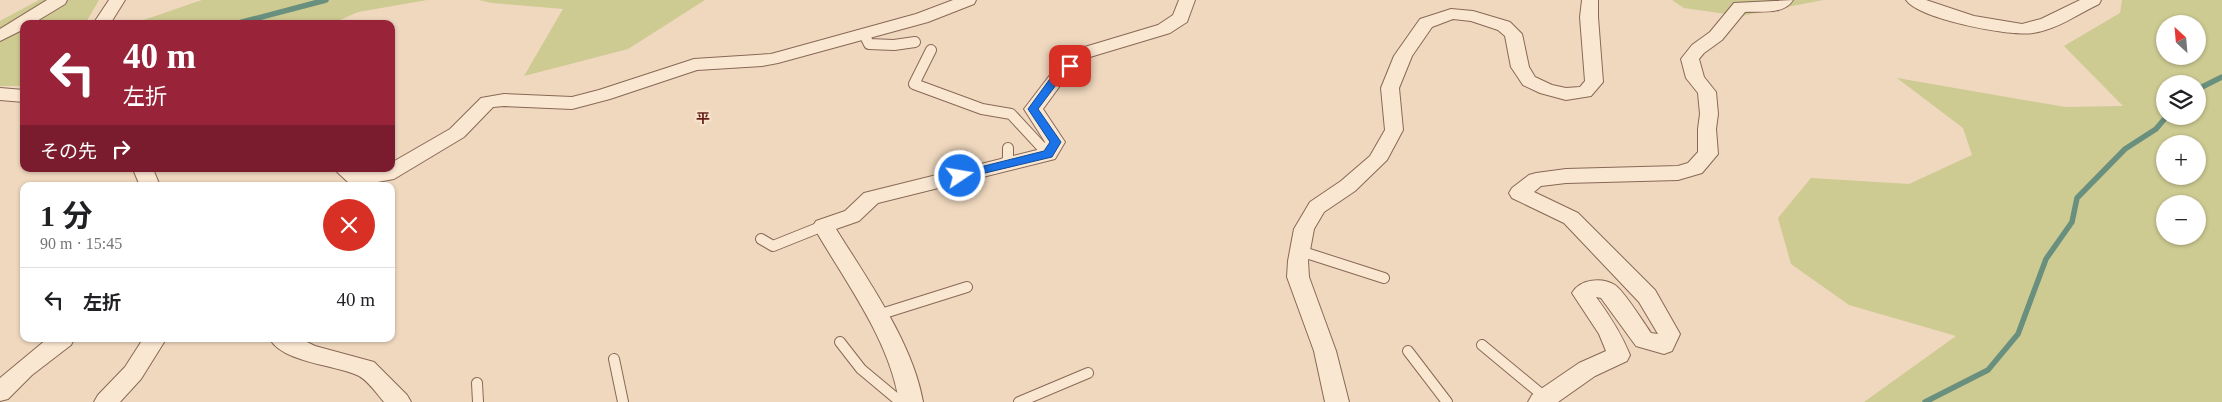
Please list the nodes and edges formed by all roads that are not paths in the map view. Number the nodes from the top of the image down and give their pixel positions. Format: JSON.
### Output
{"nodes":[{"id":1,"x":59,"y":0,"type":"edge"},
{"id":2,"x":117,"y":0,"type":"edge"},
{"id":3,"x":968,"y":0,"type":"edge"},
{"id":4,"x":1187,"y":0,"type":"edge"},
{"id":5,"x":1590,"y":0,"type":"edge"},
{"id":6,"x":1784,"y":0,"type":"edge"},
{"id":7,"x":1914,"y":0,"type":"edge"},
{"id":8,"x":2093,"y":0,"type":"edge"},
{"id":9,"x":1440,"y":8,"type":"edge"},
{"id":10,"x":26,"y":20,"type":"edge"},
{"id":11,"x":104,"y":20,"type":"edge"},
{"id":12,"x":20,"y":24,"type":"edge"},
{"id":13,"x":864,"y":34,"type":"junction"},
{"id":14,"x":0,"y":36,"type":"edge"},
{"id":15,"x":915,"y":42,"type":"dead end"},
{"id":16,"x":931,"y":50,"type":"dead end"},
{"id":17,"x":0,"y":94,"type":"edge"},
{"id":18,"x":20,"y":96,"type":"edge"},
{"id":19,"x":1008,"y":148,"type":"dead end"},
{"id":20,"x":1048,"y":154,"type":"junction"},
{"id":21,"x":999,"y":167,"type":"junction"},
{"id":22,"x":395,"y":169,"type":"edge"},
{"id":23,"x":348,"y":172,"type":"edge"},
{"id":24,"x":390,"y":172,"type":"edge"},
{"id":25,"x":823,"y":226,"type":"junction"},
{"id":26,"x":761,"y":239,"type":"dead end"},
{"id":27,"x":1300,"y":251,"type":"junction"},
{"id":28,"x":1384,"y":278,"type":"dead end"},
{"id":29,"x":967,"y":287,"type":"dead end"},
{"id":30,"x":878,"y":314,"type":"junction"},
{"id":31,"x":60,"y":342,"type":"edge"},
{"id":32,"x":153,"y":342,"type":"edge"},
{"id":33,"x":287,"y":342,"type":"edge"},
{"id":34,"x":840,"y":342,"type":"dead end"},
{"id":35,"x":1482,"y":345,"type":"dead end"},
{"id":36,"x":1408,"y":351,"type":"dead end"},
{"id":37,"x":614,"y":359,"type":"dead end"},
{"id":38,"x":1088,"y":373,"type":"dead end"},
{"id":39,"x":477,"y":383,"type":"dead end"},
{"id":40,"x":0,"y":392,"type":"edge"},
{"id":41,"x":910,"y":400,"type":"edge"},
{"id":42,"x":1543,"y":400,"type":"edge"},
{"id":43,"x":112,"y":401,"type":"edge"},
{"id":44,"x":399,"y":402,"type":"edge"},
{"id":45,"x":478,"y":402,"type":"edge"},
{"id":46,"x":623,"y":402,"type":"edge"},
{"id":47,"x":1019,"y":402,"type":"edge"},
{"id":48,"x":1337,"y":402,"type":"edge"},
{"id":49,"x":1447,"y":402,"type":"edge"}],
"edges":[{"from":1,"to":10,"type":"street"},
{"from":2,"to":11,"type":"street"},
{"from":3,"to":13,"type":"street"},
{"from":4,"to":20,"type":"street"},
{"from":5,"to":9,"type":"street"},
{"from":6,"to":42,"type":"street"},
{"from":7,"to":8,"type":"street"},
{"from":9,"to":27,"type":"street"},
{"from":12,"to":14,"type":"street"},
{"from":13,"to":15,"type":"lane"},
{"from":13,"to":22,"type":"street"},
{"from":16,"to":20,"type":"lane"},
{"from":17,"to":18,"type":"street"},
{"from":19,"to":21,"type":"lane"},
{"from":20,"to":21,"type":"street"},
{"from":21,"to":25,"type":"street"},
{"from":23,"to":24,"type":"street"},
{"from":25,"to":26,"type":"lane"},
{"from":25,"to":30,"type":"street"},
{"from":27,"to":28,"type":"lane"},
{"from":27,"to":48,"type":"street"},
{"from":29,"to":30,"type":"lane"},
{"from":30,"to":41,"type":"street"},
{"from":31,"to":40,"type":"street"},
{"from":32,"to":43,"type":"street"},
{"from":33,"to":44,"type":"street"},
{"from":34,"to":41,"type":"lane"},
{"from":35,"to":42,"type":"lane"},
{"from":36,"to":49,"type":"lane"},
{"from":37,"to":46,"type":"lane"},
{"from":38,"to":47,"type":"lane"},
{"from":39,"to":45,"type":"lane"}]}
